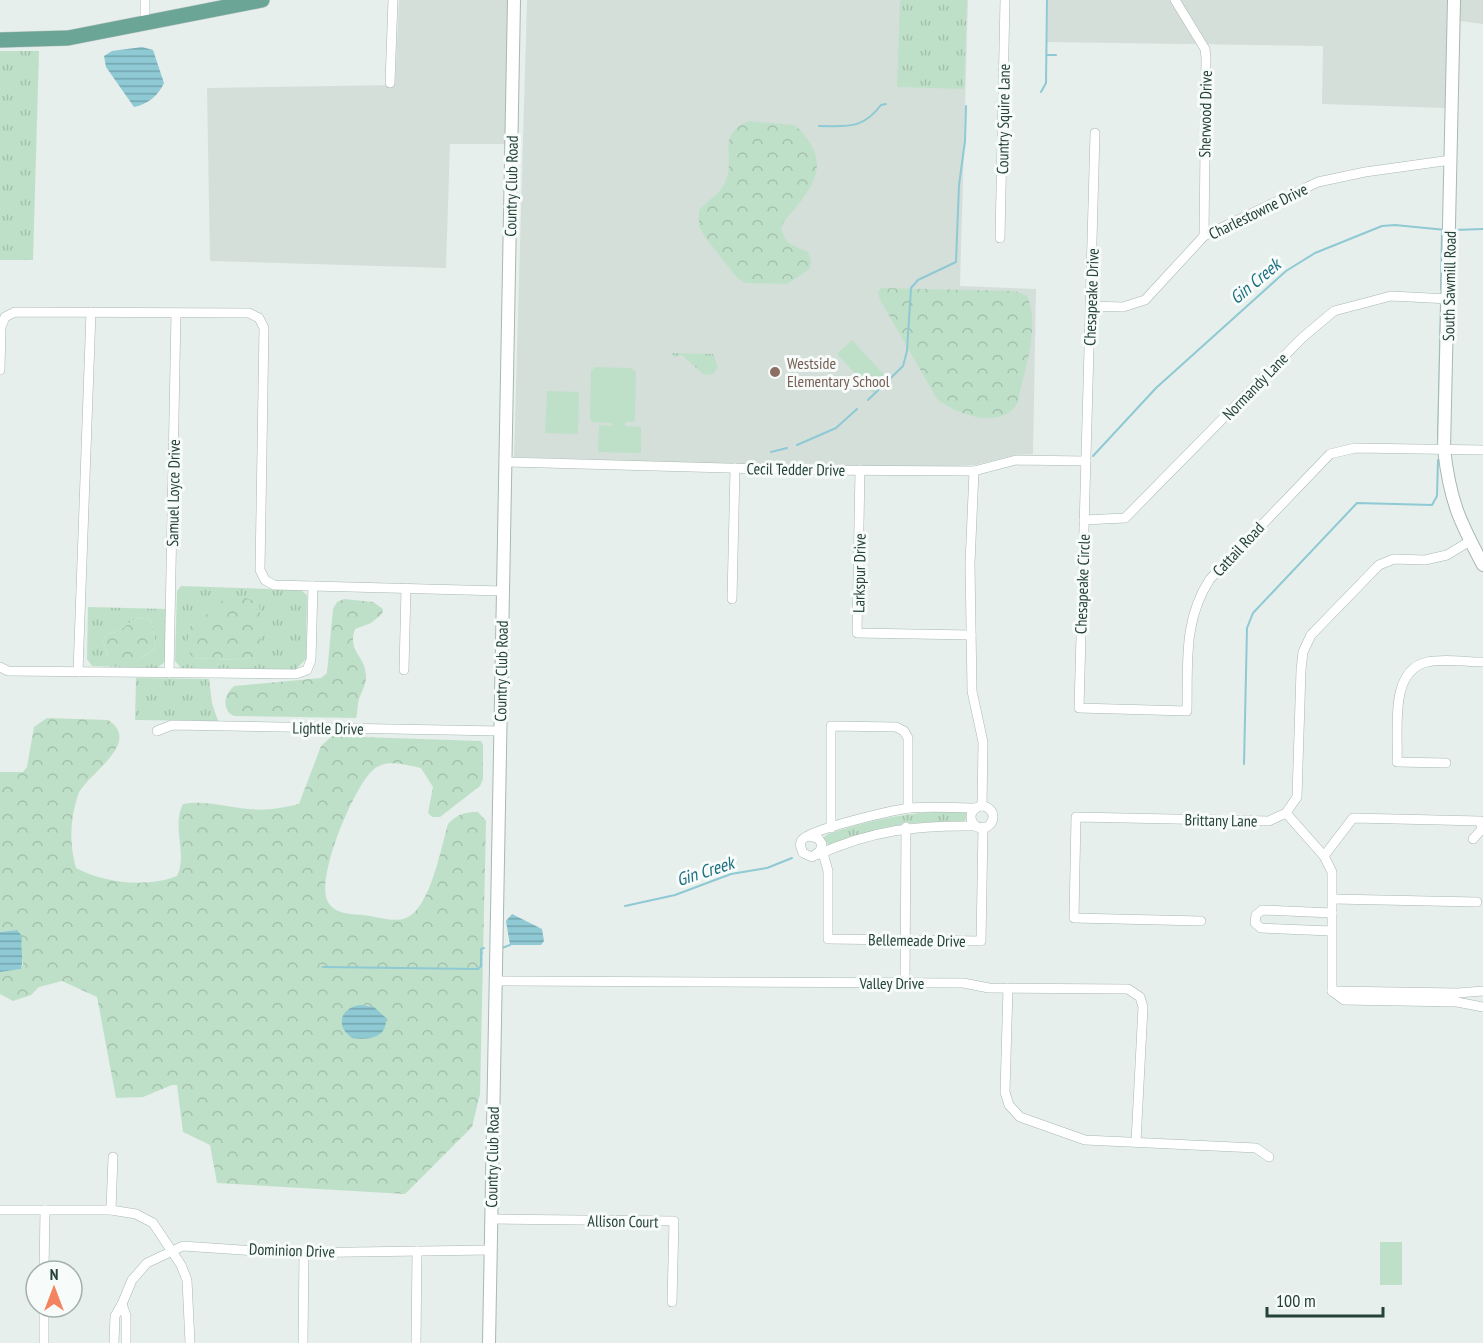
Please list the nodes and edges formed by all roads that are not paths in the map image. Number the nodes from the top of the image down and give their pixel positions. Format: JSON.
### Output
{"nodes":[{"id":1,"x":145,"y":0,"type":"edge"},
{"id":2,"x":262,"y":0,"type":"edge"},
{"id":3,"x":393,"y":0,"type":"edge"},
{"id":4,"x":514,"y":0,"type":"edge"},
{"id":5,"x":1005,"y":0,"type":"edge"},
{"id":6,"x":1175,"y":0,"type":"edge"},
{"id":7,"x":1454,"y":0,"type":"edge"},
{"id":8,"x":145,"y":24,"type":"junction"},
{"id":9,"x":0,"y":40,"type":"edge"},
{"id":10,"x":390,"y":83,"type":"dead end"},
{"id":11,"x":1095,"y":133,"type":"dead end"},
{"id":12,"x":1451,"y":160,"type":"junction"},
{"id":13,"x":1204,"y":236,"type":"junction"},
{"id":14,"x":1000,"y":238,"type":"dead end"},
{"id":15,"x":1449,"y":299,"type":"junction"},
{"id":16,"x":1090,"y":306,"type":"junction"},
{"id":17,"x":91,"y":312,"type":"junction"},
{"id":18,"x":176,"y":313,"type":"junction"},
{"id":19,"x":0,"y":370,"type":"edge"},
{"id":20,"x":1444,"y":449,"type":"junction"},
{"id":21,"x":1483,"y":450,"type":"edge"},
{"id":22,"x":1086,"y":461,"type":"junction"},
{"id":23,"x":506,"y":462,"type":"junction"},
{"id":24,"x":735,"y":468,"type":"junction"},
{"id":25,"x":861,"y":470,"type":"junction"},
{"id":26,"x":974,"y":471,"type":"junction"},
{"id":27,"x":1084,"y":520,"type":"junction"},
{"id":28,"x":1470,"y":541,"type":"junction"},
{"id":29,"x":1483,"y":565,"type":"edge"},
{"id":30,"x":313,"y":586,"type":"junction"},
{"id":31,"x":406,"y":588,"type":"junction"},
{"id":32,"x":503,"y":591,"type":"junction"},
{"id":33,"x":732,"y":599,"type":"dead end"},
{"id":34,"x":971,"y":635,"type":"junction"},
{"id":35,"x":1483,"y":662,"type":"edge"},
{"id":36,"x":0,"y":667,"type":"edge"},
{"id":37,"x":404,"y":670,"type":"dead end"},
{"id":38,"x":78,"y":672,"type":"junction"},
{"id":39,"x":169,"y":673,"type":"junction"},
{"id":40,"x":1079,"y":708,"type":"joint"},
{"id":41,"x":500,"y":730,"type":"junction"},
{"id":42,"x":157,"y":731,"type":"dead end"},
{"id":43,"x":1446,"y":763,"type":"dead end"},
{"id":44,"x":979,"y":807,"type":"junction"},
{"id":45,"x":908,"y":808,"type":"junction"},
{"id":46,"x":1286,"y":813,"type":"junction"},
{"id":47,"x":979,"y":827,"type":"junction"},
{"id":48,"x":831,"y":828,"type":"junction"},
{"id":49,"x":906,"y":828,"type":"junction"},
{"id":50,"x":808,"y":836,"type":"junction"},
{"id":51,"x":1473,"y":839,"type":"dead end"},
{"id":52,"x":819,"y":854,"type":"junction"},
{"id":53,"x":1324,"y":856,"type":"junction"},
{"id":54,"x":1333,"y":899,"type":"junction"},
{"id":55,"x":1477,"y":902,"type":"dead end"},
{"id":56,"x":1332,"y":913,"type":"junction"},
{"id":57,"x":1201,"y":921,"type":"dead end"},
{"id":58,"x":1331,"y":931,"type":"junction"},
{"id":59,"x":905,"y":940,"type":"junction"},
{"id":60,"x":495,"y":981,"type":"junction"},
{"id":61,"x":905,"y":983,"type":"junction"},
{"id":62,"x":1008,"y":988,"type":"junction"},
{"id":63,"x":1332,"y":991,"type":"junction"},
{"id":64,"x":1483,"y":991,"type":"edge"},
{"id":65,"x":1483,"y":1007,"type":"edge"},
{"id":66,"x":1136,"y":1142,"type":"junction"},
{"id":67,"x":113,"y":1156,"type":"dead end"},
{"id":68,"x":1269,"y":1157,"type":"dead end"},
{"id":69,"x":0,"y":1210,"type":"edge"},
{"id":70,"x":45,"y":1210,"type":"junction"},
{"id":71,"x":111,"y":1210,"type":"junction"},
{"id":72,"x":491,"y":1218,"type":"junction"},
{"id":73,"x":490,"y":1250,"type":"junction"},
{"id":74,"x":171,"y":1251,"type":"junction"},
{"id":75,"x":417,"y":1251,"type":"junction"},
{"id":76,"x":304,"y":1253,"type":"junction"},
{"id":77,"x":44,"y":1259,"type":"edge"},
{"id":78,"x":672,"y":1302,"type":"dead end"},
{"id":79,"x":122,"y":1304,"type":"junction"},
{"id":80,"x":44,"y":1319,"type":"edge"},
{"id":81,"x":44,"y":1343,"type":"edge"},
{"id":82,"x":114,"y":1343,"type":"edge"},
{"id":83,"x":126,"y":1343,"type":"edge"},
{"id":84,"x":190,"y":1343,"type":"edge"},
{"id":85,"x":303,"y":1343,"type":"edge"},
{"id":86,"x":416,"y":1343,"type":"edge"},
{"id":87,"x":489,"y":1343,"type":"edge"}],
"edges":[{"from":1,"to":8,"type":"street"},
{"from":2,"to":8,"type":"main road"},
{"from":3,"to":10,"type":"street"},
{"from":4,"to":23,"type":"street","name":"Country Club Road"},
{"from":5,"to":14,"type":"street","name":"Country Squire Lane"},
{"from":6,"to":13,"type":"street","name":"Sherwood Drive"},
{"from":7,"to":12,"type":"street","name":"South Sawmill Road"},
{"from":8,"to":9,"type":"main road"},
{"from":11,"to":16,"type":"street","name":"Chesapeake Drive"},
{"from":12,"to":13,"type":"street","name":"Charlestowne Drive"},
{"from":12,"to":15,"type":"street","name":"South Sawmill Road"},
{"from":13,"to":16,"type":"street","name":"Charlestowne Drive"},
{"from":15,"to":20,"type":"street","name":"South Sawmill Road"},
{"from":15,"to":27,"type":"street","name":"Normandy Lane"},
{"from":16,"to":22,"type":"street","name":"Chesapeake Drive"},
{"from":17,"to":18,"type":"street"},
{"from":17,"to":19,"type":"street"},
{"from":17,"to":38,"type":"street"},
{"from":18,"to":30,"type":"street"},
{"from":18,"to":39,"type":"street","name":"Samuel Loyce Drive"},
{"from":20,"to":21,"type":"street","name":"Cattail Road"},
{"from":20,"to":28,"type":"street","name":"South Sawmill Road"},
{"from":20,"to":40,"type":"street","name":"Cattail Road"},
{"from":22,"to":26,"type":"street","name":"Cecil Tedder Drive"},
{"from":22,"to":27,"type":"street","name":"Chesapeake Circle"},
{"from":23,"to":24,"type":"street","name":"Cecil Tedder Drive"},
{"from":23,"to":32,"type":"street","name":"Country Club Road"},
{"from":24,"to":25,"type":"street","name":"Cecil Tedder Drive"},
{"from":24,"to":33,"type":"street"},
{"from":25,"to":26,"type":"street","name":"Cecil Tedder Drive"},
{"from":25,"to":34,"type":"street","name":"Larkspur Drive"},
{"from":26,"to":34,"type":"street"},
{"from":27,"to":40,"type":"street","name":"Chesapeake Circle"},
{"from":28,"to":29,"type":"street","name":"South Sawmill Road"},
{"from":28,"to":46,"type":"street"},
{"from":30,"to":31,"type":"street"},
{"from":30,"to":39,"type":"street"},
{"from":31,"to":32,"type":"street"},
{"from":31,"to":37,"type":"street"},
{"from":32,"to":41,"type":"street","name":"Country Club Road"},
{"from":34,"to":44,"type":"street"},
{"from":35,"to":43,"type":"street"},
{"from":36,"to":38,"type":"street"},
{"from":38,"to":39,"type":"street"},
{"from":41,"to":42,"type":"street","name":"Lightle Drive"},
{"from":41,"to":60,"type":"street","name":"Country Club Road"},
{"from":44,"to":45,"type":"street"},
{"from":44,"to":47,"type":"street"},
{"from":44,"to":47,"type":"street"},
{"from":45,"to":48,"type":"street"},
{"from":45,"to":48,"type":"street"},
{"from":46,"to":53,"type":"street"},
{"from":46,"to":57,"type":"street","name":"Brittany Lane"},
{"from":47,"to":49,"type":"street"},
{"from":47,"to":59,"type":"street","name":"Bellemeade Drive"},
{"from":48,"to":50,"type":"street"},
{"from":49,"to":52,"type":"street"},
{"from":49,"to":59,"type":"street"},
{"from":50,"to":52,"type":"street"},
{"from":50,"to":52,"type":"street"},
{"from":51,"to":53,"type":"street"},
{"from":52,"to":59,"type":"street","name":"Bellemeade Drive"},
{"from":53,"to":54,"type":"street"},
{"from":54,"to":55,"type":"street"},
{"from":54,"to":56,"type":"street"},
{"from":56,"to":58,"type":"street"},
{"from":56,"to":58,"type":"street"},
{"from":58,"to":63,"type":"street"},
{"from":59,"to":61,"type":"street"},
{"from":60,"to":61,"type":"street","name":"Valley Drive"},
{"from":60,"to":72,"type":"street","name":"Country Club Road"},
{"from":61,"to":62,"type":"street","name":"Valley Drive"},
{"from":62,"to":66,"type":"street"},
{"from":62,"to":66,"type":"street","name":"Valley Drive"},
{"from":63,"to":64,"type":"street"},
{"from":63,"to":65,"type":"street"},
{"from":66,"to":68,"type":"street"},
{"from":67,"to":71,"type":"street"},
{"from":69,"to":70,"type":"street"},
{"from":70,"to":71,"type":"street"},
{"from":70,"to":77,"type":"street"},
{"from":71,"to":74,"type":"street"},
{"from":72,"to":73,"type":"street","name":"Country Club Road"},
{"from":72,"to":78,"type":"street","name":"Allison Court"},
{"from":73,"to":75,"type":"street","name":"Dominion Drive"},
{"from":73,"to":87,"type":"street","name":"Country Club Road"},
{"from":74,"to":76,"type":"street","name":"Dominion Drive"},
{"from":74,"to":79,"type":"street","name":"Dominion Drive"},
{"from":74,"to":84,"type":"street"},
{"from":75,"to":76,"type":"street","name":"Dominion Drive"},
{"from":75,"to":86,"type":"street"},
{"from":76,"to":85,"type":"street"},
{"from":79,"to":82,"type":"street","name":"Dominion Drive"},
{"from":79,"to":83,"type":"street"},
{"from":80,"to":81,"type":"street"}]}
